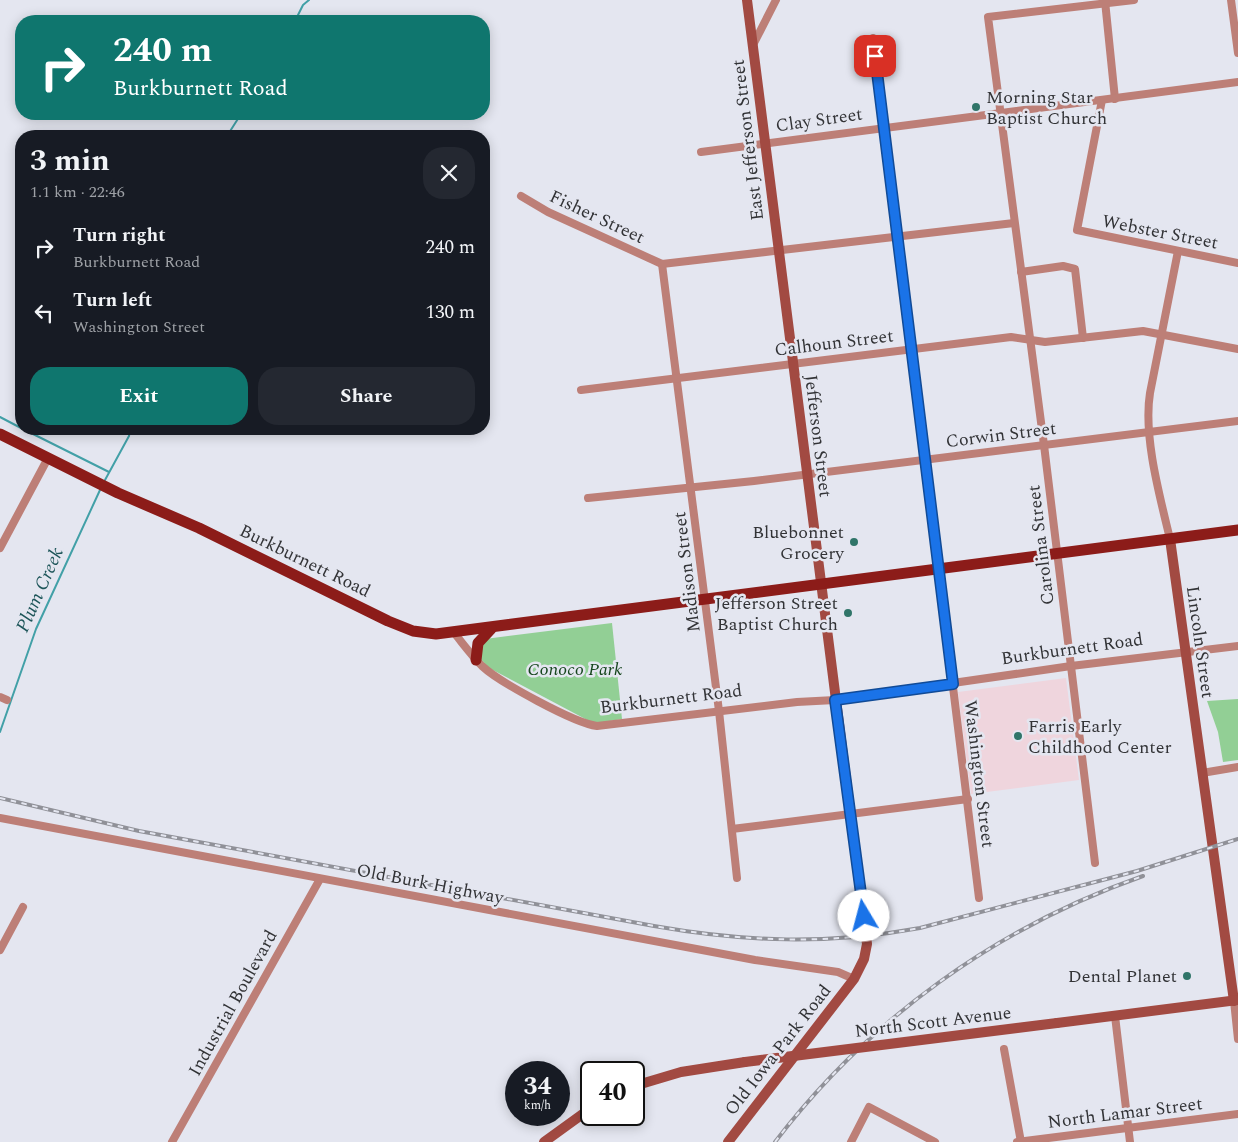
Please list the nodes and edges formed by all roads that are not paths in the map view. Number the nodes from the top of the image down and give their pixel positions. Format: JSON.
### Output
{"nodes":[{"id":1,"x":747,"y":0,"type":"edge"},
{"id":2,"x":776,"y":0,"type":"edge"},
{"id":3,"x":1134,"y":0,"type":"edge"},
{"id":4,"x":1231,"y":0,"type":"edge"},
{"id":5,"x":1106,"y":2,"type":"edge"},
{"id":6,"x":873,"y":38,"type":"dead end"},
{"id":7,"x":753,"y":45,"type":"junction"},
{"id":8,"x":1238,"y":53,"type":"edge"},
{"id":9,"x":1238,"y":82,"type":"edge"},
{"id":10,"x":1116,"y":99,"type":"junction"},
{"id":11,"x":1102,"y":100,"type":"junction"},
{"id":12,"x":1000,"y":112,"type":"junction"},
{"id":13,"x":884,"y":127,"type":"junction"},
{"id":14,"x":765,"y":143,"type":"junction"},
{"id":15,"x":701,"y":152,"type":"dead end"},
{"id":16,"x":521,"y":196,"type":"dead end"},
{"id":17,"x":1014,"y":223,"type":"junction"},
{"id":18,"x":898,"y":237,"type":"junction"},
{"id":19,"x":778,"y":251,"type":"junction"},
{"id":20,"x":1178,"y":252,"type":"junction"},
{"id":21,"x":1238,"y":263,"type":"edge"},
{"id":22,"x":662,"y":264,"type":"junction"},
{"id":23,"x":1021,"y":272,"type":"junction"},
{"id":24,"x":1163,"y":334,"type":"junction"},
{"id":25,"x":1083,"y":338,"type":"junction"},
{"id":26,"x":1030,"y":339,"type":"junction"},
{"id":27,"x":911,"y":348,"type":"junction"},
{"id":28,"x":1238,"y":350,"type":"edge"},
{"id":29,"x":792,"y":363,"type":"junction"},
{"id":30,"x":678,"y":378,"type":"junction"},
{"id":31,"x":581,"y":390,"type":"dead end"},
{"id":32,"x":1238,"y":421,"type":"edge"},
{"id":33,"x":1149,"y":432,"type":"junction"},
{"id":34,"x":0,"y":434,"type":"edge"},
{"id":35,"x":1044,"y":445,"type":"junction"},
{"id":36,"x":48,"y":458,"type":"junction"},
{"id":37,"x":926,"y":459,"type":"junction"},
{"id":38,"x":806,"y":474,"type":"junction"},
{"id":39,"x":692,"y":488,"type":"junction"},
{"id":40,"x":588,"y":498,"type":"dead end"},
{"id":41,"x":1238,"y":530,"type":"edge"},
{"id":42,"x":1170,"y":540,"type":"junction"},
{"id":43,"x":0,"y":548,"type":"edge"},
{"id":44,"x":1058,"y":555,"type":"junction"},
{"id":45,"x":940,"y":569,"type":"junction"},
{"id":46,"x":820,"y":584,"type":"junction"},
{"id":47,"x":705,"y":599,"type":"junction"},
{"id":48,"x":491,"y":629,"type":"junction"},
{"id":49,"x":455,"y":634,"type":"junction"},
{"id":50,"x":1238,"y":646,"type":"edge"},
{"id":51,"x":1184,"y":652,"type":"junction"},
{"id":52,"x":476,"y":660,"type":"junction"},
{"id":53,"x":1071,"y":666,"type":"junction"},
{"id":54,"x":953,"y":684,"type":"junction"},
{"id":55,"x":835,"y":700,"type":"junction"},
{"id":56,"x":719,"y":711,"type":"junction"},
{"id":57,"x":1238,"y":767,"type":"edge"},
{"id":58,"x":1202,"y":773,"type":"junction"},
{"id":59,"x":968,"y":799,"type":"junction"},
{"id":60,"x":850,"y":814,"type":"junction"},
{"id":61,"x":0,"y":818,"type":"edge"},
{"id":62,"x":732,"y":828,"type":"junction"},
{"id":63,"x":1095,"y":863,"type":"dead end"},
{"id":64,"x":737,"y":878,"type":"dead end"},
{"id":65,"x":320,"y":879,"type":"junction"},
{"id":66,"x":979,"y":898,"type":"dead end"},
{"id":67,"x":23,"y":907,"type":"dead end"},
{"id":68,"x":0,"y":950,"type":"edge"},
{"id":69,"x":854,"y":979,"type":"junction"},
{"id":70,"x":1236,"y":1001,"type":"edge"},
{"id":71,"x":1115,"y":1016,"type":"junction"},
{"id":72,"x":1238,"y":1039,"type":"edge"},
{"id":73,"x":1004,"y":1049,"type":"dead end"},
{"id":74,"x":645,"y":1083,"type":"edge"},
{"id":75,"x":1238,"y":1114,"type":"edge"},
{"id":76,"x":580,"y":1116,"type":"edge"},
{"id":77,"x":1128,"y":1128,"type":"junction"},
{"id":78,"x":172,"y":1142,"type":"edge"},
{"id":79,"x":544,"y":1142,"type":"edge"},
{"id":80,"x":728,"y":1142,"type":"edge"},
{"id":81,"x":851,"y":1142,"type":"edge"},
{"id":82,"x":935,"y":1142,"type":"edge"},
{"id":83,"x":1017,"y":1142,"type":"edge"},
{"id":84,"x":1021,"y":1142,"type":"edge"},
{"id":85,"x":1130,"y":1142,"type":"edge"}],
"edges":[{"from":1,"to":7,"type":"street"},
{"from":2,"to":7,"type":"street","name":"East Jefferson Street"},
{"from":3,"to":5,"type":"street"},
{"from":4,"to":8,"type":"street"},
{"from":5,"to":10,"type":"street"},
{"from":5,"to":12,"type":"street","name":"Carolina Street"},
{"from":6,"to":13,"type":"street","name":"Washington Street"},
{"from":7,"to":14,"type":"street","name":"East Jefferson Street"},
{"from":9,"to":10,"type":"street","name":"Clay Street"},
{"from":10,"to":11,"type":"street","name":"Clay Street"},
{"from":11,"to":12,"type":"street","name":"Clay Street"},
{"from":11,"to":20,"type":"street","name":"Webster Street"},
{"from":12,"to":13,"type":"street","name":"Clay Street"},
{"from":12,"to":17,"type":"street","name":"Carolina Street"},
{"from":13,"to":14,"type":"street","name":"Clay Street"},
{"from":13,"to":18,"type":"street","name":"Washington Street"},
{"from":14,"to":15,"type":"street","name":"Clay Street"},
{"from":14,"to":19,"type":"street","name":"East Jefferson Street"},
{"from":16,"to":22,"type":"street","name":"Fisher Street"},
{"from":17,"to":18,"type":"street"},
{"from":17,"to":23,"type":"street","name":"Carolina Street"},
{"from":18,"to":19,"type":"street"},
{"from":18,"to":27,"type":"street","name":"Washington Street"},
{"from":19,"to":22,"type":"street"},
{"from":19,"to":29,"type":"street","name":"Jefferson Street"},
{"from":20,"to":21,"type":"street","name":"Webster Street"},
{"from":20,"to":24,"type":"street","name":"Lincoln Street"},
{"from":22,"to":30,"type":"street","name":"Madison Street"},
{"from":23,"to":25,"type":"street"},
{"from":23,"to":26,"type":"street","name":"Carolina Street"},
{"from":24,"to":25,"type":"street","name":"Calhoun Street"},
{"from":24,"to":28,"type":"street","name":"Calhoun Street"},
{"from":24,"to":33,"type":"street","name":"Lincoln Street"},
{"from":25,"to":26,"type":"street","name":"Calhoun Street"},
{"from":26,"to":27,"type":"street","name":"Calhoun Street"},
{"from":26,"to":35,"type":"street","name":"Carolina Street"},
{"from":27,"to":29,"type":"street","name":"Calhoun Street"},
{"from":27,"to":37,"type":"street","name":"Washington Street"},
{"from":29,"to":30,"type":"street","name":"Calhoun Street"},
{"from":29,"to":38,"type":"street","name":"Jefferson Street"},
{"from":30,"to":31,"type":"street","name":"Calhoun Street"},
{"from":30,"to":39,"type":"street","name":"Madison Street"},
{"from":32,"to":33,"type":"street","name":"Corwin Street"},
{"from":33,"to":35,"type":"street","name":"Corwin Street"},
{"from":33,"to":42,"type":"street","name":"Lincoln Street"},
{"from":34,"to":36,"type":"main road","name":"Burkburnett Road"},
{"from":35,"to":37,"type":"street","name":"Corwin Street"},
{"from":35,"to":44,"type":"street","name":"Carolina Street"},
{"from":36,"to":43,"type":"street"},
{"from":36,"to":49,"type":"main road","name":"Burkburnett Road"},
{"from":37,"to":38,"type":"street","name":"Corwin Street"},
{"from":37,"to":45,"type":"street","name":"Washington Street"},
{"from":38,"to":39,"type":"street","name":"Corwin Street"},
{"from":38,"to":46,"type":"street","name":"Jefferson Street"},
{"from":39,"to":40,"type":"street","name":"Corwin Street"},
{"from":39,"to":47,"type":"street","name":"Madison Street"},
{"from":41,"to":42,"type":"main road"},
{"from":42,"to":44,"type":"main road"},
{"from":42,"to":51,"type":"street","name":"Lincoln Street"},
{"from":44,"to":45,"type":"main road"},
{"from":44,"to":53,"type":"street","name":"Carolina Street"},
{"from":45,"to":46,"type":"main road"},
{"from":45,"to":54,"type":"street","name":"Washington Street"},
{"from":46,"to":47,"type":"main road"},
{"from":46,"to":55,"type":"street","name":"Jefferson Street"},
{"from":47,"to":48,"type":"main road"},
{"from":47,"to":56,"type":"street","name":"Madison Street"},
{"from":48,"to":49,"type":"main road"},
{"from":48,"to":52,"type":"main road"},
{"from":49,"to":52,"type":"street","name":"Burkburnett Road"},
{"from":50,"to":51,"type":"street","name":"Burkburnett Road"},
{"from":51,"to":53,"type":"street","name":"Burkburnett Road"},
{"from":51,"to":58,"type":"street","name":"Lincoln Street"},
{"from":52,"to":56,"type":"street","name":"Burkburnett Road"},
{"from":53,"to":54,"type":"street","name":"Burkburnett Road"},
{"from":53,"to":63,"type":"street","name":"Carolina Street"},
{"from":54,"to":55,"type":"street","name":"Burkburnett Road"},
{"from":54,"to":59,"type":"street","name":"Washington Street"},
{"from":55,"to":56,"type":"street","name":"Burkburnett Road"},
{"from":55,"to":60,"type":"street","name":"Jefferson Street"},
{"from":56,"to":62,"type":"street","name":"Madison Street"},
{"from":57,"to":58,"type":"street"},
{"from":58,"to":70,"type":"street","name":"Lincoln Street"},
{"from":59,"to":60,"type":"street"},
{"from":59,"to":66,"type":"street","name":"Washington Street"},
{"from":60,"to":62,"type":"street"},
{"from":60,"to":69,"type":"street","name":"Jefferson Street"},
{"from":61,"to":65,"type":"street","name":"Old Burk Highway"},
{"from":62,"to":64,"type":"street","name":"Madison Street"},
{"from":65,"to":69,"type":"street","name":"Old Burk Highway"},
{"from":65,"to":78,"type":"street","name":"Industrial Boulevard"},
{"from":67,"to":68,"type":"street"},
{"from":69,"to":80,"type":"street","name":"Old Iowa Park Road"},
{"from":70,"to":71,"type":"street","name":"North Scott Avenue"},
{"from":70,"to":72,"type":"street","name":"Lincoln Street"},
{"from":71,"to":74,"type":"street","name":"North Scott Avenue","bridge":true},
{"from":71,"to":77,"type":"street"},
{"from":73,"to":84,"type":"street"},
{"from":75,"to":77,"type":"street","name":"North Lamar Street"},
{"from":76,"to":79,"type":"street"},
{"from":77,"to":84,"type":"street","name":"North Lamar Street"},
{"from":77,"to":85,"type":"street"},
{"from":81,"to":82,"type":"street"},
{"from":83,"to":84,"type":"street","name":"North Lamar Street"}]}
